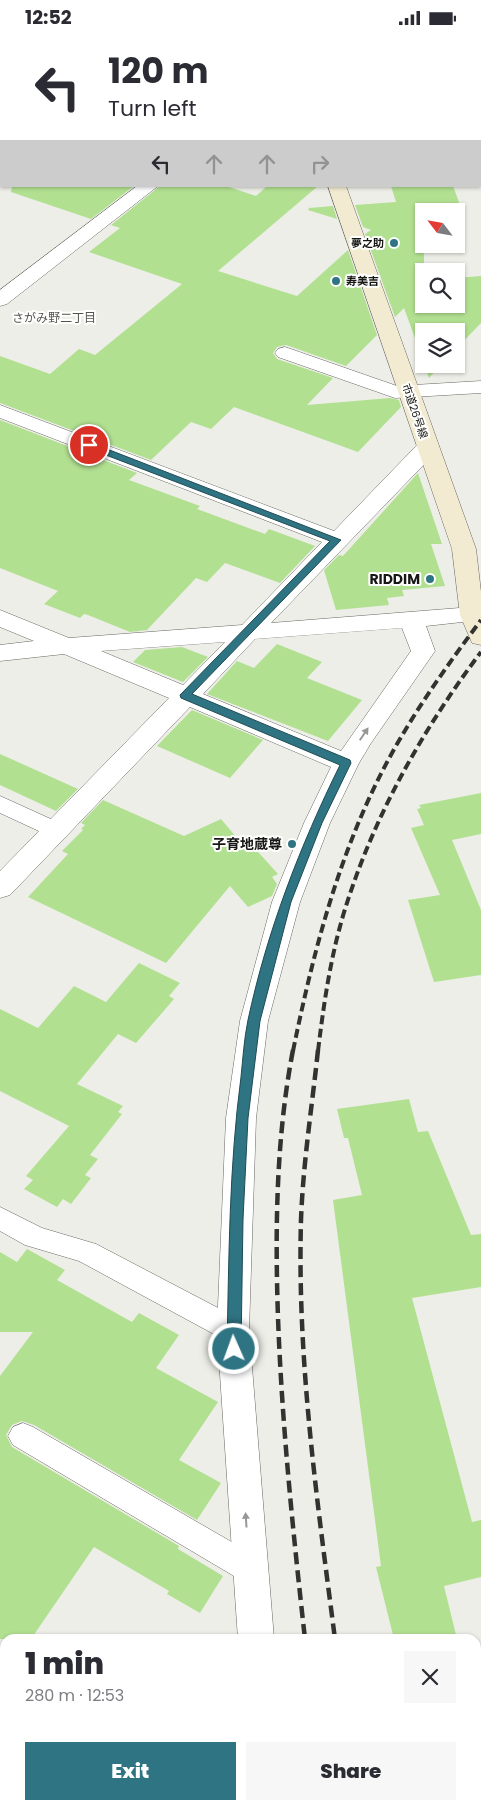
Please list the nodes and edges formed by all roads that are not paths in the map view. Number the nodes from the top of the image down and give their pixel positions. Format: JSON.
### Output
{"nodes":[{"id":1,"x":148,"y":187,"type":"edge"},
{"id":2,"x":337,"y":187,"type":"edge"},
{"id":3,"x":0,"y":299,"type":"edge"},
{"id":4,"x":285,"y":353,"type":"dead end"},
{"id":5,"x":481,"y":387,"type":"edge"},
{"id":6,"x":408,"y":391,"type":"junction"},
{"id":7,"x":0,"y":411,"type":"edge"},
{"id":8,"x":428,"y":447,"type":"junction"},
{"id":9,"x":336,"y":540,"type":"junction"},
{"id":10,"x":472,"y":615,"type":"junction"},
{"id":11,"x":0,"y":618,"type":"edge"},
{"id":12,"x":411,"y":619,"type":"junction"},
{"id":13,"x":247,"y":632,"type":"junction"},
{"id":14,"x":481,"y":637,"type":"edge"},
{"id":15,"x":66,"y":646,"type":"junction"},
{"id":16,"x":0,"y":653,"type":"edge"},
{"id":17,"x":185,"y":695,"type":"junction"},
{"id":18,"x":346,"y":763,"type":"junction"},
{"id":19,"x":0,"y":805,"type":"edge"},
{"id":20,"x":56,"y":831,"type":"junction"},
{"id":21,"x":0,"y":888,"type":"edge"},
{"id":22,"x":0,"y":1218,"type":"edge"},
{"id":23,"x":233,"y":1330,"type":"junction"},
{"id":24,"x":23,"y":1436,"type":"dead end"},
{"id":25,"x":250,"y":1569,"type":"junction"},
{"id":26,"x":256,"y":1634,"type":"edge"}],
"edges":[{"from":1,"to":3,"type":"street"},
{"from":2,"to":6,"type":"street","name":"市道26号線"},
{"from":4,"to":6,"type":"street"},
{"from":5,"to":6,"type":"street"},
{"from":6,"to":8,"type":"street","name":"市道26号線"},
{"from":7,"to":9,"type":"street"},
{"from":8,"to":9,"type":"street"},
{"from":8,"to":10,"type":"street","name":"市道26号線"},
{"from":9,"to":13,"type":"street"},
{"from":10,"to":12,"type":"street"},
{"from":10,"to":14,"type":"street","name":"市道26号線"},
{"from":11,"to":15,"type":"street"},
{"from":12,"to":13,"type":"street"},
{"from":18,"to":12,"type":"street","one_way":true},
{"from":13,"to":15,"type":"street"},
{"from":13,"to":17,"type":"street"},
{"from":15,"to":16,"type":"street"},
{"from":15,"to":17,"type":"street"},
{"from":17,"to":18,"type":"street"},
{"from":17,"to":20,"type":"street"},
{"from":18,"to":23,"type":"street"},
{"from":19,"to":20,"type":"lane"},
{"from":20,"to":21,"type":"street"},
{"from":22,"to":23,"type":"lane"},
{"from":25,"to":23,"type":"street","one_way":true},
{"from":24,"to":25,"type":"lane"},
{"from":25,"to":26,"type":"street"}]}
